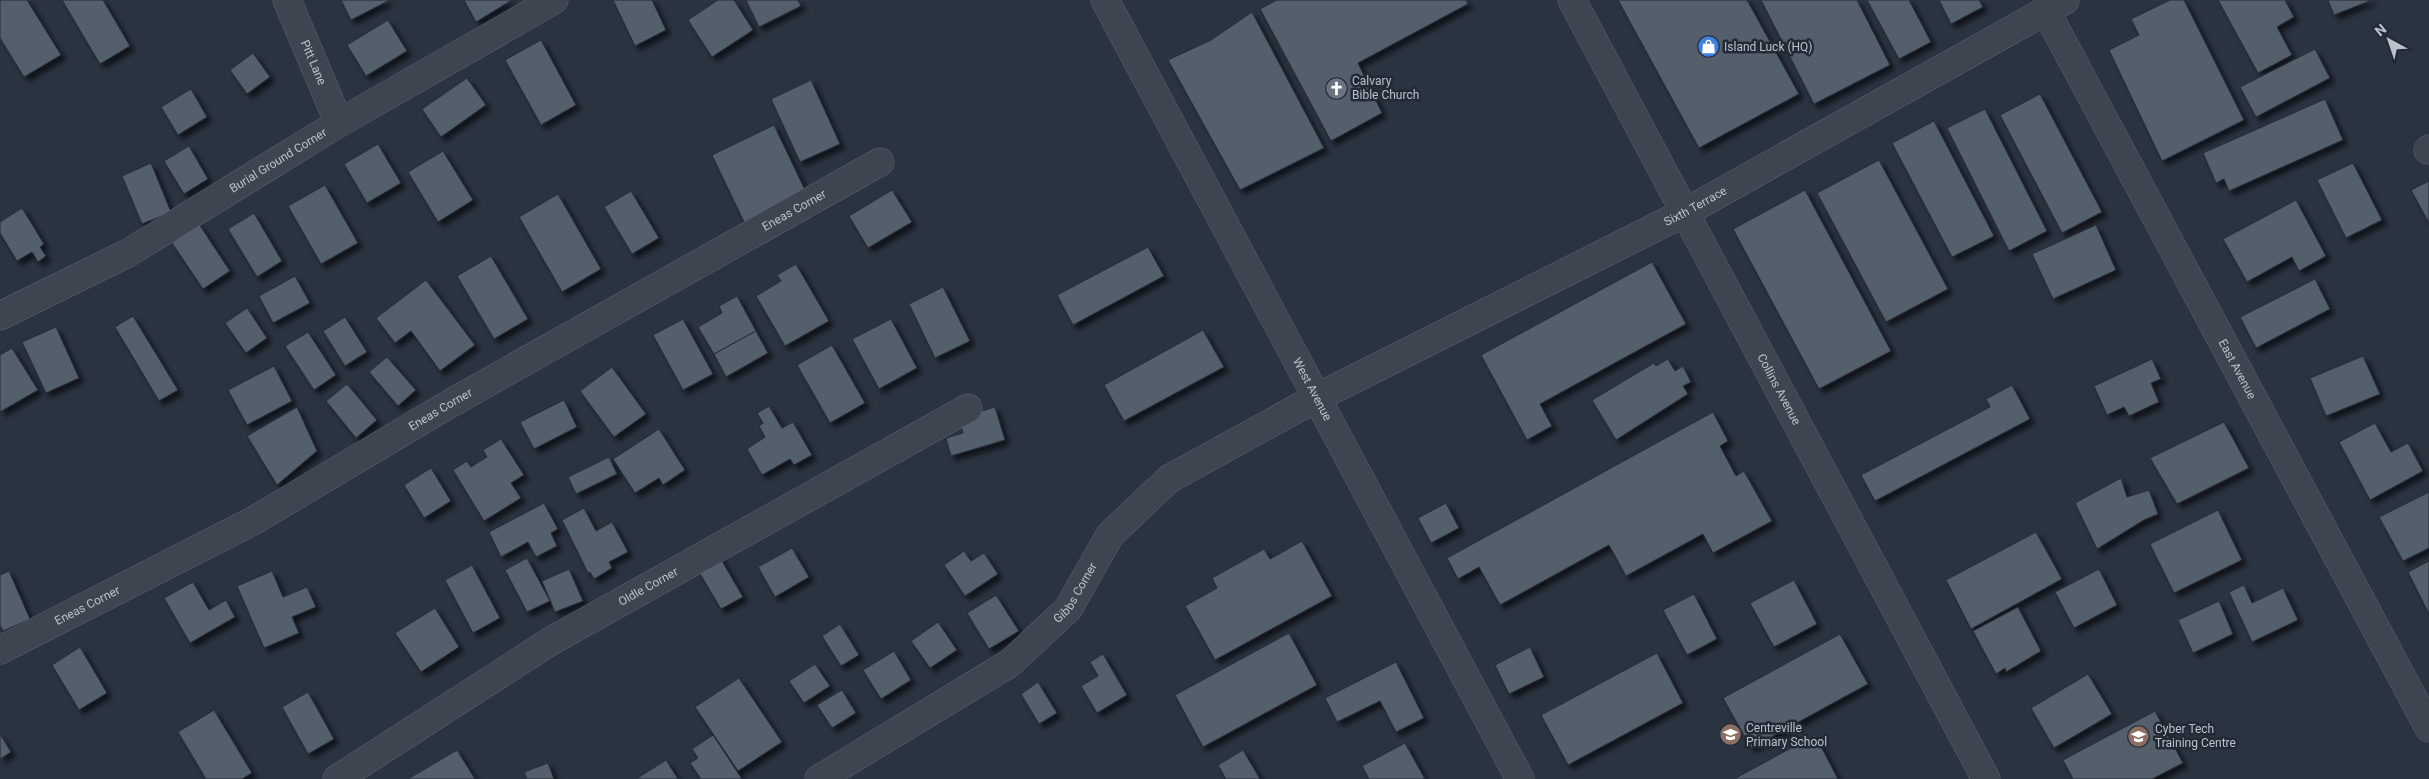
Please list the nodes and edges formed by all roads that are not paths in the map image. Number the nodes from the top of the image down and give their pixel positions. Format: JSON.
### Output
{"nodes":[{"id":1,"x":287,"y":0,"type":"edge"},
{"id":2,"x":554,"y":0,"type":"edge"},
{"id":3,"x":1105,"y":0,"type":"edge"},
{"id":4,"x":1572,"y":0,"type":"edge"},
{"id":5,"x":2055,"y":5,"type":"edge"},
{"id":6,"x":339,"y":123,"type":"junction"},
{"id":7,"x":880,"y":162,"type":"dead end"},
{"id":8,"x":1684,"y":214,"type":"junction"},
{"id":9,"x":0,"y":316,"type":"edge"},
{"id":10,"x":1318,"y":397,"type":"junction"},
{"id":11,"x":968,"y":408,"type":"dead end"},
{"id":12,"x":0,"y":650,"type":"edge"},
{"id":13,"x":2429,"y":728,"type":"edge"},
{"id":14,"x":337,"y":779,"type":"edge"},
{"id":15,"x":819,"y":779,"type":"edge"},
{"id":16,"x":1520,"y":779,"type":"edge"},
{"id":17,"x":1986,"y":779,"type":"edge"}],
"edges":[{"from":1,"to":6,"type":"street","name":"Pitt Lane"},
{"from":2,"to":6,"type":"street","name":"Burial Ground Corner"},
{"from":3,"to":10,"type":"street","name":"West Avenue"},
{"from":4,"to":8,"type":"street","name":"Collins Avenue"},
{"from":5,"to":8,"type":"street","name":"Sixth Terrace"},
{"from":5,"to":13,"type":"street","name":"East Avenue"},
{"from":6,"to":9,"type":"street","name":"Burial Ground Corner"},
{"from":7,"to":12,"type":"street","name":"Eneas Corner"},
{"from":8,"to":10,"type":"street","name":"Sixth Terrace"},
{"from":8,"to":17,"type":"street","name":"Collins Avenue"},
{"from":10,"to":15,"type":"street","name":"Gibbs Corner"},
{"from":10,"to":16,"type":"street","name":"West Avenue"},
{"from":11,"to":14,"type":"street","name":"Oldle Corner"}]}
